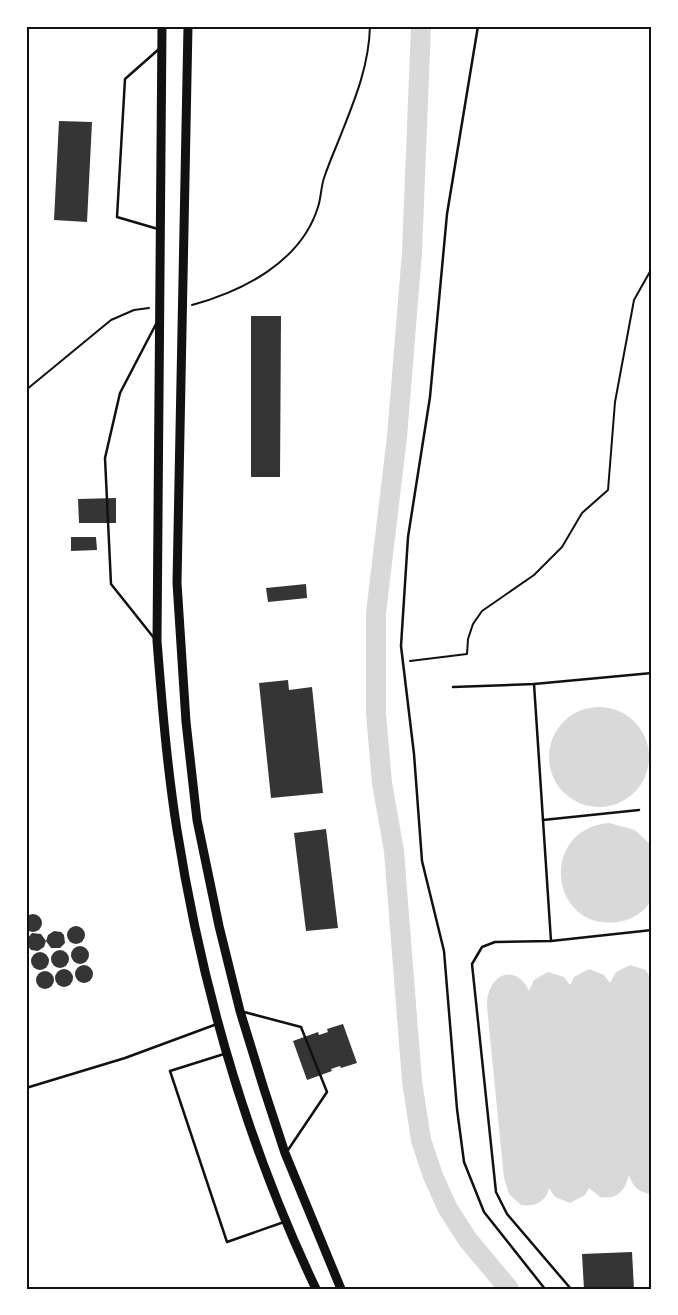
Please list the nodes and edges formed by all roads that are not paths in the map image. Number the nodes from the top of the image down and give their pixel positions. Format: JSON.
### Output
{"nodes":[{"id":1,"x":162,"y":26,"type":"edge"},
{"id":2,"x":478,"y":26,"type":"edge"},
{"id":3,"x":188,"y":28,"type":"edge"},
{"id":4,"x":162,"y":46,"type":"junction"},
{"id":5,"x":159,"y":230,"type":"junction"},
{"id":6,"x":158,"y":321,"type":"junction"},
{"id":7,"x":157,"y":641,"type":"junction"},
{"id":8,"x":652,"y":673,"type":"edge"},
{"id":9,"x":534,"y":684,"type":"junction"},
{"id":10,"x":453,"y":687,"type":"dead end"},
{"id":11,"x":638,"y":810,"type":"dead end"},
{"id":12,"x":543,"y":820,"type":"junction"},
{"id":13,"x":652,"y":930,"type":"edge"},
{"id":14,"x":551,"y":941,"type":"junction"},
{"id":15,"x":240,"y":1011,"type":"junction"},
{"id":16,"x":217,"y":1024,"type":"junction"},
{"id":17,"x":226,"y":1054,"type":"junction"},
{"id":18,"x":26,"y":1088,"type":"edge"},
{"id":19,"x":285,"y":1153,"type":"junction"},
{"id":20,"x":284,"y":1222,"type":"junction"},
{"id":21,"x":316,"y":1289,"type":"edge"},
{"id":22,"x":341,"y":1289,"type":"edge"},
{"id":23,"x":545,"y":1289,"type":"edge"},
{"id":24,"x":571,"y":1289,"type":"edge"}],
"edges":[{"from":1,"to":4,"type":"highway"},
{"from":2,"to":23,"type":"lane"},
{"from":3,"to":15,"type":"highway"},
{"from":4,"to":5,"type":"highway"},
{"from":4,"to":5,"type":"lane"},
{"from":5,"to":6,"type":"highway"},
{"from":6,"to":7,"type":"highway"},
{"from":6,"to":7,"type":"lane"},
{"from":7,"to":16,"type":"highway"},
{"from":8,"to":9,"type":"lane"},
{"from":9,"to":10,"type":"lane"},
{"from":9,"to":12,"type":"lane"},
{"from":11,"to":12,"type":"lane"},
{"from":12,"to":14,"type":"lane"},
{"from":13,"to":14,"type":"lane"},
{"from":14,"to":24,"type":"lane"},
{"from":15,"to":19,"type":"highway"},
{"from":15,"to":19,"type":"lane"},
{"from":16,"to":17,"type":"highway"},
{"from":16,"to":18,"type":"lane"},
{"from":17,"to":20,"type":"highway"},
{"from":17,"to":20,"type":"lane"},
{"from":19,"to":22,"type":"highway"},
{"from":20,"to":21,"type":"highway"}]}
